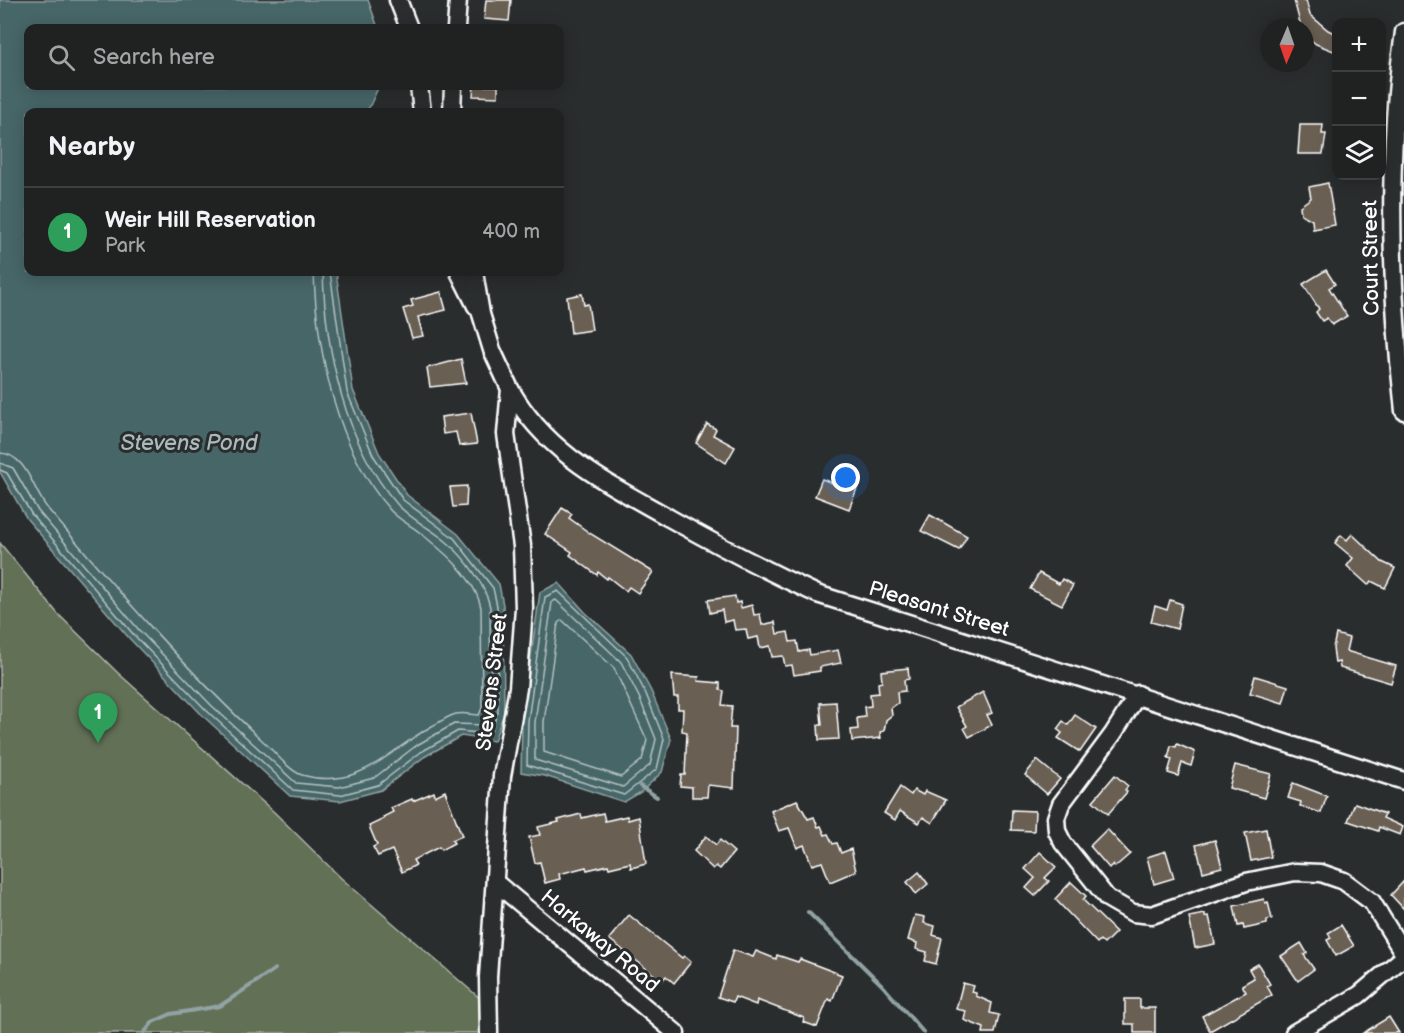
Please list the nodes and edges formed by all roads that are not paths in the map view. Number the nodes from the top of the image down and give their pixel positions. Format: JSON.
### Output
{"nodes":[{"id":1,"x":398,"y":0,"type":"edge"},
{"id":2,"x":458,"y":0,"type":"edge"},
{"id":3,"x":407,"y":24,"type":"edge"},
{"id":4,"x":456,"y":24,"type":"edge"},
{"id":5,"x":1404,"y":32,"type":"edge"},
{"id":6,"x":419,"y":90,"type":"edge"},
{"id":7,"x":453,"y":90,"type":"edge"},
{"id":8,"x":422,"y":108,"type":"edge"},
{"id":9,"x":452,"y":108,"type":"edge"},
{"id":10,"x":461,"y":276,"type":"edge"},
{"id":11,"x":475,"y":276,"type":"edge"},
{"id":12,"x":481,"y":314,"type":"junction"},
{"id":13,"x":510,"y":389,"type":"junction"},
{"id":14,"x":1404,"y":411,"type":"edge"},
{"id":15,"x":1138,"y":694,"type":"junction"},
{"id":16,"x":1404,"y":781,"type":"edge"},
{"id":17,"x":496,"y":883,"type":"junction"},
{"id":18,"x":1404,"y":956,"type":"edge"},
{"id":19,"x":1304,"y":1031,"type":"edge"},
{"id":20,"x":489,"y":1033,"type":"edge"},
{"id":21,"x":675,"y":1033,"type":"edge"}],
"edges":[{"from":1,"to":3,"type":"street"},
{"from":2,"to":4,"type":"street"},
{"from":5,"to":14,"type":"street","name":"Court Street"},
{"from":6,"to":8,"type":"street"},
{"from":7,"to":9,"type":"street"},
{"from":10,"to":12,"type":"street"},
{"from":11,"to":12,"type":"street","name":"Stevens Street"},
{"from":12,"to":13,"type":"street","name":"Stevens Street"},
{"from":13,"to":15,"type":"street","name":"Pleasant Street"},
{"from":13,"to":17,"type":"street","name":"Stevens Street"},
{"from":15,"to":16,"type":"street","name":"Pleasant Street"},
{"from":15,"to":18,"type":"street"},
{"from":17,"to":20,"type":"street","name":"Stevens Street"},
{"from":17,"to":21,"type":"street","name":"Harkaway Road"},
{"from":18,"to":19,"type":"street"}]}
